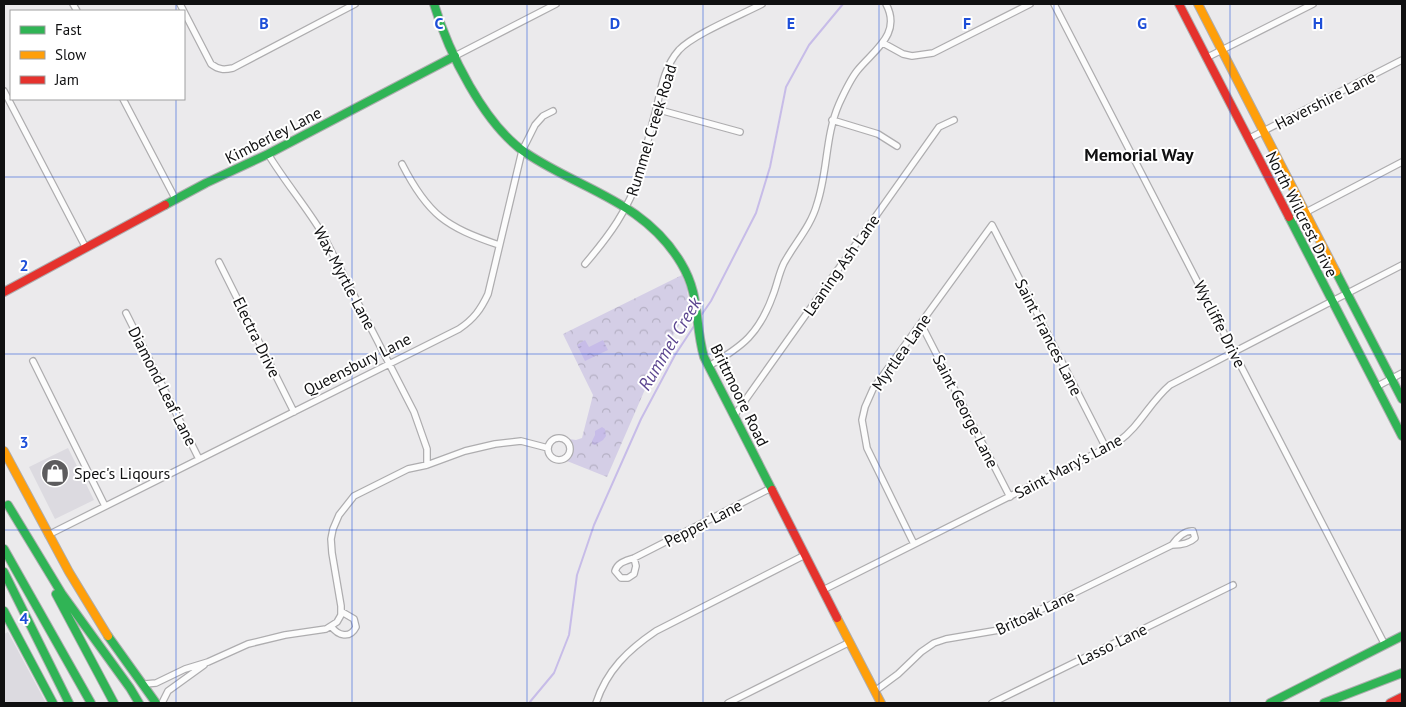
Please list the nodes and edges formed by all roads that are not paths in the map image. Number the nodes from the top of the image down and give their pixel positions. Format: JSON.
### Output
{"nodes":[{"id":1,"x":355,"y":4,"type":"edge"},
{"id":2,"x":434,"y":4,"type":"edge"},
{"id":3,"x":556,"y":4,"type":"edge"},
{"id":4,"x":745,"y":4,"type":"edge"},
{"id":5,"x":762,"y":4,"type":"edge"},
{"id":6,"x":886,"y":4,"type":"edge"},
{"id":7,"x":1030,"y":4,"type":"edge"},
{"id":8,"x":1054,"y":4,"type":"edge"},
{"id":9,"x":1178,"y":4,"type":"edge"},
{"id":10,"x":1198,"y":4,"type":"edge"},
{"id":11,"x":1313,"y":4,"type":"edge"},
{"id":12,"x":749,"y":10,"type":"junction"},
{"id":13,"x":185,"y":14,"type":"edge"},
{"id":14,"x":883,"y":43,"type":"junction"},
{"id":15,"x":1222,"y":51,"type":"junction"},
{"id":16,"x":455,"y":56,"type":"junction"},
{"id":17,"x":1206,"y":58,"type":"junction"},
{"id":18,"x":1402,"y":60,"type":"edge"},
{"id":19,"x":4,"y":91,"type":"edge"},
{"id":20,"x":124,"y":100,"type":"edge"},
{"id":21,"x":656,"y":109,"type":"junction"},
{"id":22,"x":553,"y":111,"type":"dead end"},
{"id":23,"x":832,"y":120,"type":"junction"},
{"id":24,"x":954,"y":120,"type":"dead end"},
{"id":25,"x":1264,"y":131,"type":"junction"},
{"id":26,"x":740,"y":132,"type":"dead end"},
{"id":27,"x":1248,"y":139,"type":"junction"},
{"id":28,"x":897,"y":146,"type":"dead end"},
{"id":29,"x":522,"y":151,"type":"junction"},
{"id":30,"x":268,"y":154,"type":"junction"},
{"id":31,"x":1402,"y":162,"type":"edge"},
{"id":32,"x":402,"y":164,"type":"dead end"},
{"id":33,"x":176,"y":200,"type":"junction"},
{"id":34,"x":628,"y":206,"type":"junction"},
{"id":35,"x":1305,"y":213,"type":"junction"},
{"id":36,"x":1291,"y":220,"type":"junction"},
{"id":37,"x":992,"y":226,"type":"joint"},
{"id":38,"x":499,"y":245,"type":"junction"},
{"id":39,"x":86,"y":248,"type":"junction"},
{"id":40,"x":220,"y":262,"type":"dead end"},
{"id":41,"x":585,"y":264,"type":"dead end"},
{"id":42,"x":1402,"y":265,"type":"edge"},
{"id":43,"x":4,"y":292,"type":"edge"},
{"id":44,"x":1347,"y":294,"type":"junction"},
{"id":45,"x":1331,"y":302,"type":"junction"},
{"id":46,"x":126,"y":313,"type":"dead end"},
{"id":47,"x":921,"y":324,"type":"junction"},
{"id":48,"x":1234,"y":351,"type":"junction"},
{"id":49,"x":32,"y":361,"type":"dead end"},
{"id":50,"x":390,"y":364,"type":"junction"},
{"id":51,"x":709,"y":366,"type":"junction"},
{"id":52,"x":1402,"y":373,"type":"edge"},
{"id":53,"x":1392,"y":379,"type":"junction"},
{"id":54,"x":1376,"y":386,"type":"junction"},
{"id":55,"x":1402,"y":399,"type":"edge"},
{"id":56,"x":294,"y":412,"type":"junction"},
{"id":57,"x":734,"y":416,"type":"junction"},
{"id":58,"x":1402,"y":436,"type":"edge"},
{"id":59,"x":548,"y":448,"type":"dead end"},
{"id":60,"x":1106,"y":448,"type":"junction"},
{"id":61,"x":4,"y":451,"type":"edge"},
{"id":62,"x":199,"y":459,"type":"junction"},
{"id":63,"x":427,"y":465,"type":"junction"},
{"id":64,"x":771,"y":488,"type":"junction"},
{"id":65,"x":4,"y":497,"type":"edge"},
{"id":66,"x":1010,"y":497,"type":"junction"},
{"id":67,"x":8,"y":505,"type":"junction"},
{"id":68,"x":105,"y":506,"type":"junction"},
{"id":69,"x":48,"y":535,"type":"junction"},
{"id":70,"x":914,"y":544,"type":"junction"},
{"id":71,"x":1172,"y":545,"type":"dead end"},
{"id":72,"x":4,"y":549,"type":"edge"},
{"id":73,"x":805,"y":555,"type":"junction"},
{"id":74,"x":634,"y":558,"type":"dead end"},
{"id":75,"x":4,"y":572,"type":"edge"},
{"id":76,"x":1232,"y":585,"type":"dead end"},
{"id":77,"x":823,"y":590,"type":"junction"},
{"id":78,"x":4,"y":611,"type":"edge"},
{"id":79,"x":342,"y":612,"type":"junction"},
{"id":80,"x":12,"y":626,"type":"junction"},
{"id":81,"x":331,"y":626,"type":"junction"},
{"id":82,"x":4,"y":630,"type":"edge"},
{"id":83,"x":1402,"y":636,"type":"edge"},
{"id":84,"x":850,"y":642,"type":"junction"},
{"id":85,"x":1385,"y":644,"type":"junction"},
{"id":86,"x":208,"y":662,"type":"junction"},
{"id":87,"x":1402,"y":673,"type":"edge"},
{"id":88,"x":145,"y":684,"type":"junction"},
{"id":89,"x":875,"y":691,"type":"junction"},
{"id":90,"x":1402,"y":697,"type":"edge"},
{"id":91,"x":53,"y":703,"type":"edge"},
{"id":92,"x":69,"y":703,"type":"edge"},
{"id":93,"x":92,"y":703,"type":"edge"},
{"id":94,"x":114,"y":703,"type":"edge"},
{"id":95,"x":139,"y":703,"type":"edge"},
{"id":96,"x":156,"y":703,"type":"edge"},
{"id":97,"x":162,"y":703,"type":"edge"},
{"id":98,"x":596,"y":703,"type":"edge"},
{"id":99,"x":728,"y":703,"type":"edge"},
{"id":100,"x":881,"y":703,"type":"edge"},
{"id":101,"x":992,"y":703,"type":"edge"},
{"id":102,"x":1270,"y":703,"type":"edge"},
{"id":103,"x":1324,"y":703,"type":"edge"},
{"id":104,"x":1343,"y":703,"type":"edge"},
{"id":105,"x":1390,"y":703,"type":"edge"}],
"edges":[{"from":1,"to":13,"type":"street"},
{"from":2,"to":16,"type":"main road","name":"Brittmoore Road"},
{"from":3,"to":16,"type":"street","name":"Kimberley Lane"},
{"from":4,"to":12,"type":"street"},
{"from":5,"to":12,"type":"street","name":"Rummel Creek Road"},
{"from":6,"to":14,"type":"street"},
{"from":7,"to":14,"type":"street"},
{"from":8,"to":48,"type":"street","name":"Wycliffe Drive"},
{"from":9,"to":17,"type":"main road","name":"North Wilcrest Drive"},
{"from":10,"to":15,"type":"main road","name":"North Wilcrest Drive"},
{"from":11,"to":15,"type":"street"},
{"from":12,"to":21,"type":"street","name":"Rummel Creek Road"},
{"from":14,"to":23,"type":"street"},
{"from":15,"to":17,"type":"street"},
{"from":15,"to":25,"type":"main road","name":"North Wilcrest Drive"},
{"from":16,"to":29,"type":"main road","name":"Brittmoore Road"},
{"from":16,"to":30,"type":"main road","name":"Kimberley Lane"},
{"from":17,"to":27,"type":"main road","name":"North Wilcrest Drive"},
{"from":18,"to":25,"type":"street","name":"Havershire Lane"},
{"from":19,"to":39,"type":"street"},
{"from":20,"to":33,"type":"street"},
{"from":21,"to":26,"type":"street"},
{"from":21,"to":34,"type":"street","name":"Rummel Creek Road"},
{"from":22,"to":29,"type":"street","name":"Queensbury Lane"},
{"from":23,"to":28,"type":"street"},
{"from":23,"to":51,"type":"street"},
{"from":24,"to":57,"type":"street","name":"Leaning Ash Lane"},
{"from":25,"to":27,"type":"street","name":"Havershire Lane"},
{"from":25,"to":35,"type":"main road","name":"North Wilcrest Drive"},
{"from":27,"to":36,"type":"main road","name":"North Wilcrest Drive"},
{"from":29,"to":34,"type":"main road","name":"Brittmoore Road"},
{"from":29,"to":38,"type":"street","name":"Queensbury Lane"},
{"from":30,"to":33,"type":"main road","name":"Kimberley Lane"},
{"from":30,"to":50,"type":"street","name":"Wax Myrtle Lane"},
{"from":31,"to":35,"type":"street"},
{"from":32,"to":38,"type":"street"},
{"from":33,"to":39,"type":"main road","name":"Kimberley Lane"},
{"from":34,"to":41,"type":"street","name":"Rummel Creek Road"},
{"from":34,"to":51,"type":"main road","name":"Brittmoore Road"},
{"from":35,"to":36,"type":"street"},
{"from":35,"to":44,"type":"main road","name":"North Wilcrest Drive"},
{"from":36,"to":45,"type":"main road","name":"North Wilcrest Drive"},
{"from":37,"to":47,"type":"street","name":"Myrtlea Lane"},
{"from":37,"to":60,"type":"street","name":"Saint Frances Lane"},
{"from":38,"to":50,"type":"street","name":"Queensbury Lane"},
{"from":39,"to":43,"type":"main road","name":"Kimberley Lane"},
{"from":40,"to":56,"type":"street","name":"Electra Drive"},
{"from":42,"to":44,"type":"street","name":"Saint Mary's Lane"},
{"from":44,"to":45,"type":"street","name":"Saint Mary's Lane"},
{"from":44,"to":53,"type":"main road","name":"North Wilcrest Drive"},
{"from":45,"to":48,"type":"street","name":"Saint Mary's Lane"},
{"from":45,"to":54,"type":"main road","name":"North Wilcrest Drive"},
{"from":46,"to":62,"type":"street","name":"Diamond Leaf Lane"},
{"from":47,"to":66,"type":"street","name":"Saint George Lane"},
{"from":47,"to":70,"type":"street","name":"Myrtlea Lane"},
{"from":48,"to":60,"type":"street","name":"Saint Mary's Lane"},
{"from":48,"to":85,"type":"street","name":"Wycliffe Drive"},
{"from":49,"to":68,"type":"street"},
{"from":50,"to":56,"type":"street","name":"Queensbury Lane"},
{"from":50,"to":63,"type":"street","name":"Wax Myrtle Lane"},
{"from":51,"to":57,"type":"main road","name":"Brittmoore Road"},
{"from":52,"to":53,"type":"street"},
{"from":53,"to":54,"type":"street"},
{"from":53,"to":55,"type":"main road","name":"North Wilcrest Drive"},
{"from":54,"to":58,"type":"main road","name":"North Wilcrest Drive"},
{"from":56,"to":62,"type":"street","name":"Queensbury Lane"},
{"from":57,"to":64,"type":"main road","name":"Brittmoore Road"},
{"from":59,"to":63,"type":"street"},
{"from":60,"to":66,"type":"street","name":"Saint Mary's Lane"},
{"from":61,"to":69,"type":"main road"},
{"from":62,"to":68,"type":"street","name":"Queensbury Lane"},
{"from":63,"to":79,"type":"street"},
{"from":64,"to":73,"type":"main road","name":"Brittmoore Road"},
{"from":64,"to":74,"type":"street","name":"Pepper Lane"},
{"from":65,"to":67,"type":"main road"},
{"from":66,"to":70,"type":"street","name":"Saint Mary's Lane"},
{"from":67,"to":94,"type":"main road"},
{"from":67,"to":95,"type":"main road"},
{"from":68,"to":69,"type":"street","name":"Queensbury Lane"},
{"from":69,"to":88,"type":"main road"},
{"from":70,"to":77,"type":"street","name":"Saint Mary's Lane"},
{"from":71,"to":89,"type":"street","name":"Britoak Lane"},
{"from":72,"to":93,"type":"main road"},
{"from":73,"to":77,"type":"main road","name":"Brittmoore Road"},
{"from":73,"to":98,"type":"street"},
{"from":75,"to":92,"type":"main road"},
{"from":76,"to":101,"type":"street","name":"Lasso Lane"},
{"from":77,"to":84,"type":"main road","name":"Brittmoore Road"},
{"from":78,"to":80,"type":"main road"},
{"from":79,"to":81,"type":"street"},
{"from":79,"to":81,"type":"street"},
{"from":80,"to":82,"type":"main road"},
{"from":80,"to":91,"type":"main road"},
{"from":81,"to":86,"type":"street"},
{"from":83,"to":85,"type":"main road"},
{"from":84,"to":89,"type":"main road","name":"Brittmoore Road"},
{"from":84,"to":99,"type":"street"},
{"from":85,"to":102,"type":"main road"},
{"from":86,"to":88,"type":"street"},
{"from":86,"to":97,"type":"street"},
{"from":87,"to":103,"type":"main road"},
{"from":87,"to":104,"type":"main road"},
{"from":88,"to":96,"type":"main road"},
{"from":89,"to":100,"type":"main road","name":"Brittmoore Road"},
{"from":90,"to":105,"type":"main road"}]}
